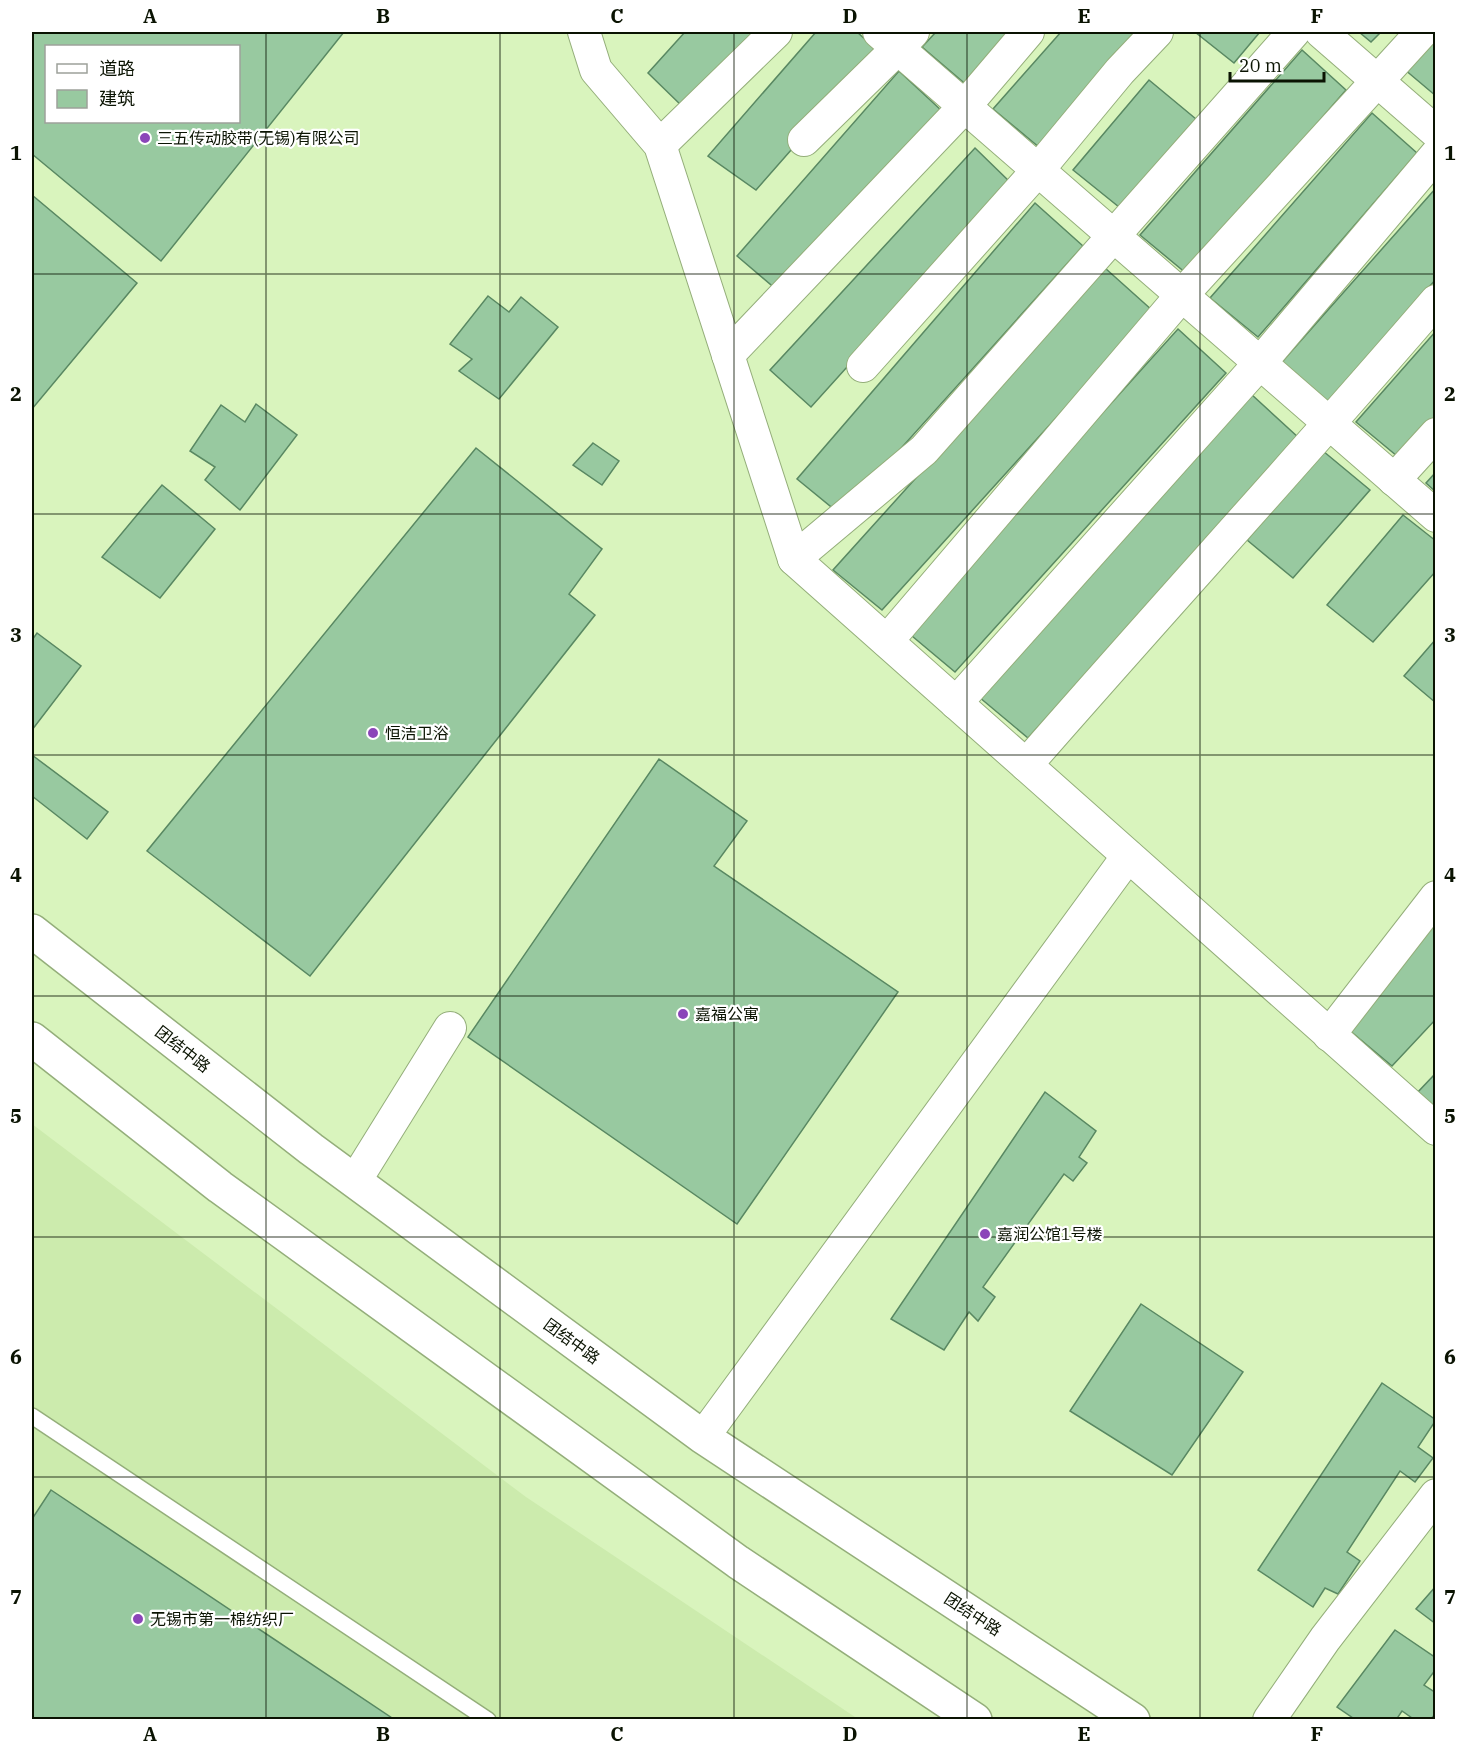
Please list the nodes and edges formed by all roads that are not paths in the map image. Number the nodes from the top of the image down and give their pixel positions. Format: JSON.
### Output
{"nodes":[{"id":1,"x":584,"y":32,"type":"edge"},
{"id":2,"x":777,"y":32,"type":"edge"},
{"id":3,"x":1028,"y":32,"type":"edge"},
{"id":4,"x":1157,"y":32,"type":"edge"},
{"id":5,"x":1294,"y":32,"type":"edge"},
{"id":6,"x":1321,"y":32,"type":"edge"},
{"id":7,"x":1422,"y":32,"type":"edge"},
{"id":8,"x":897,"y":37,"type":"edge"},
{"id":9,"x":1377,"y":81,"type":"junction"},
{"id":10,"x":965,"y":106,"type":"junction"},
{"id":11,"x":1436,"y":132,"type":"edge"},
{"id":12,"x":804,"y":140,"type":"dead end"},
{"id":13,"x":660,"y":145,"type":"junction"},
{"id":14,"x":1436,"y":155,"type":"edge"},
{"id":15,"x":1038,"y":170,"type":"junction"},
{"id":16,"x":1115,"y":236,"type":"junction"},
{"id":17,"x":1182,"y":295,"type":"junction"},
{"id":18,"x":1436,"y":301,"type":"edge"},
{"id":19,"x":728,"y":355,"type":"junction"},
{"id":20,"x":1260,"y":363,"type":"junction"},
{"id":21,"x":863,"y":366,"type":"dead end"},
{"id":22,"x":1330,"y":424,"type":"junction"},
{"id":23,"x":1436,"y":434,"type":"edge"},
{"id":24,"x":1394,"y":480,"type":"junction"},
{"id":25,"x":1436,"y":516,"type":"edge"},
{"id":26,"x":794,"y":559,"type":"junction"},
{"id":27,"x":887,"y":641,"type":"junction"},
{"id":28,"x":956,"y":703,"type":"junction"},
{"id":29,"x":1026,"y":765,"type":"junction"},
{"id":30,"x":1128,"y":856,"type":"junction"},
{"id":31,"x":1436,"y":897,"type":"edge"},
{"id":32,"x":32,"y":931,"type":"edge"},
{"id":33,"x":450,"y":1028,"type":"dead end"},
{"id":34,"x":1329,"y":1035,"type":"junction"},
{"id":35,"x":32,"y":1039,"type":"edge"},
{"id":36,"x":1436,"y":1129,"type":"edge"},
{"id":37,"x":355,"y":1181,"type":"junction"},
{"id":38,"x":34,"y":1423,"type":"edge"},
{"id":39,"x":703,"y":1437,"type":"junction"},
{"id":40,"x":1436,"y":1495,"type":"edge"},
{"id":41,"x":488,"y":1719,"type":"edge"},
{"id":42,"x":975,"y":1719,"type":"edge"},
{"id":43,"x":1133,"y":1719,"type":"edge"},
{"id":44,"x":1269,"y":1719,"type":"edge"}],
"edges":[{"from":1,"to":13,"type":"street"},
{"from":2,"to":13,"type":"street"},
{"from":3,"to":10,"type":"street"},
{"from":4,"to":15,"type":"street"},
{"from":5,"to":16,"type":"street"},
{"from":6,"to":9,"type":"street"},
{"from":7,"to":9,"type":"street"},
{"from":8,"to":10,"type":"street"},
{"from":8,"to":12,"type":"street"},
{"from":9,"to":11,"type":"street"},
{"from":9,"to":17,"type":"street"},
{"from":10,"to":15,"type":"street"},
{"from":10,"to":19,"type":"street"},
{"from":13,"to":19,"type":"street"},
{"from":14,"to":20,"type":"street"},
{"from":15,"to":16,"type":"street"},
{"from":15,"to":21,"type":"street"},
{"from":16,"to":17,"type":"street"},
{"from":16,"to":26,"type":"street"},
{"from":17,"to":20,"type":"street"},
{"from":17,"to":27,"type":"street"},
{"from":18,"to":22,"type":"street"},
{"from":19,"to":26,"type":"street"},
{"from":20,"to":22,"type":"street"},
{"from":20,"to":28,"type":"street"},
{"from":22,"to":24,"type":"street"},
{"from":22,"to":29,"type":"street"},
{"from":23,"to":24,"type":"street"},
{"from":24,"to":25,"type":"street"},
{"from":26,"to":27,"type":"street"},
{"from":27,"to":28,"type":"street"},
{"from":28,"to":29,"type":"street"},
{"from":29,"to":30,"type":"street"},
{"from":30,"to":34,"type":"street"},
{"from":30,"to":39,"type":"street"},
{"from":31,"to":34,"type":"street"},
{"from":32,"to":37,"type":"main road","name":"团结中路"},
{"from":33,"to":37,"type":"street"},
{"from":34,"to":36,"type":"street"},
{"from":35,"to":42,"type":"main road"},
{"from":37,"to":39,"type":"main road","name":"团结中路"},
{"from":38,"to":41,"type":"lane"},
{"from":39,"to":43,"type":"main road","name":"团结中路"},
{"from":40,"to":44,"type":"street"}]}
